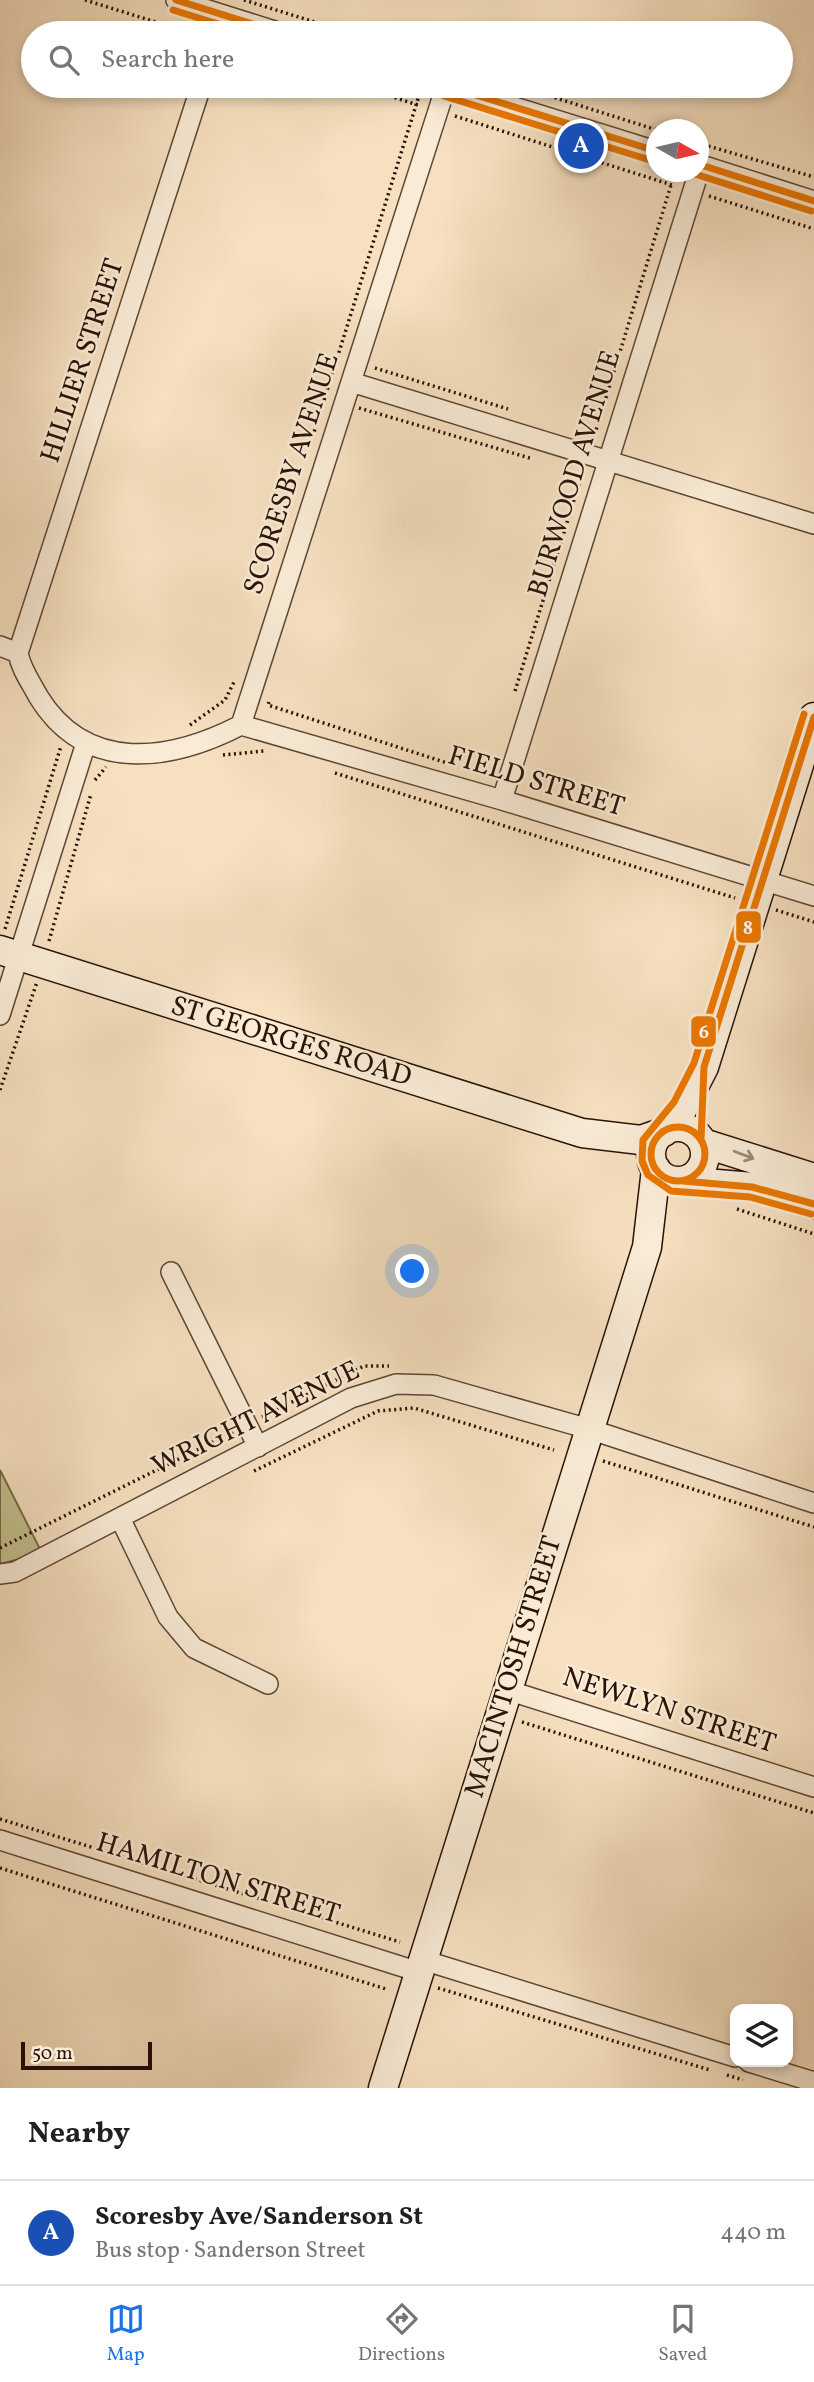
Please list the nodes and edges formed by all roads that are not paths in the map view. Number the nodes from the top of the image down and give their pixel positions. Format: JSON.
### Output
{"nodes":[{"id":1,"x":176,"y":0,"type":"edge"},
{"id":2,"x":215,"y":21,"type":"edge"},
{"id":3,"x":197,"y":98,"type":"edge"},
{"id":4,"x":450,"y":98,"type":"edge"},
{"id":5,"x":487,"y":98,"type":"edge"},
{"id":6,"x":646,"y":148,"type":"edge"},
{"id":7,"x":709,"y":167,"type":"edge"},
{"id":8,"x":695,"y":182,"type":"edge"},
{"id":9,"x":814,"y":201,"type":"edge"},
{"id":10,"x":360,"y":385,"type":"junction"},
{"id":11,"x":608,"y":461,"type":"junction"},
{"id":12,"x":814,"y":524,"type":"edge"},
{"id":13,"x":9,"y":650,"type":"edge"},
{"id":14,"x":814,"y":717,"type":"edge"},
{"id":15,"x":241,"y":725,"type":"junction"},
{"id":16,"x":85,"y":748,"type":"junction"},
{"id":17,"x":502,"y":800,"type":"junction"},
{"id":18,"x":759,"y":892,"type":"junction"},
{"id":19,"x":814,"y":896,"type":"edge"},
{"id":20,"x":16,"y":952,"type":"edge"},
{"id":21,"x":0,"y":1015,"type":"edge"},
{"id":22,"x":704,"y":1067,"type":"junction"},
{"id":23,"x":666,"y":1130,"type":"junction"},
{"id":24,"x":582,"y":1133,"type":"junction"},
{"id":25,"x":702,"y":1141,"type":"junction"},
{"id":26,"x":655,"y":1168,"type":"junction"},
{"id":27,"x":814,"y":1178,"type":"edge"},
{"id":28,"x":682,"y":1181,"type":"junction"},
{"id":29,"x":814,"y":1204,"type":"edge"},
{"id":30,"x":647,"y":1247,"type":"junction"},
{"id":31,"x":171,"y":1272,"type":"dead end"},
{"id":32,"x":589,"y":1429,"type":"junction"},
{"id":33,"x":258,"y":1447,"type":"junction"},
{"id":34,"x":814,"y":1503,"type":"edge"},
{"id":35,"x":120,"y":1518,"type":"junction"},
{"id":36,"x":0,"y":1574,"type":"edge"},
{"id":37,"x":268,"y":1684,"type":"dead end"},
{"id":38,"x":507,"y":1690,"type":"junction"},
{"id":39,"x":814,"y":1787,"type":"edge"},
{"id":40,"x":0,"y":1840,"type":"edge"},
{"id":41,"x":427,"y":1973,"type":"junction"},
{"id":42,"x":730,"y":2056,"type":"edge"},
{"id":43,"x":765,"y":2067,"type":"edge"},
{"id":44,"x":814,"y":2082,"type":"edge"},
{"id":45,"x":383,"y":2088,"type":"edge"}],
"edges":[{"from":1,"to":2,"type":"street"},
{"from":3,"to":13,"type":"street","name":"HILLIER STREET"},
{"from":4,"to":10,"type":"street","name":"SCORESBY AVENUE"},
{"from":5,"to":6,"type":"street"},
{"from":7,"to":9,"type":"street"},
{"from":8,"to":11,"type":"street","name":"BURWOOD AVENUE"},
{"from":10,"to":11,"type":"street"},
{"from":10,"to":15,"type":"street","name":"SCORESBY AVENUE"},
{"from":11,"to":12,"type":"street"},
{"from":11,"to":17,"type":"street","name":"BURWOOD AVENUE"},
{"from":13,"to":16,"type":"street"},
{"from":14,"to":18,"type":"street"},
{"from":15,"to":16,"type":"street"},
{"from":15,"to":17,"type":"street","name":"FIELD STREET"},
{"from":16,"to":20,"type":"street"},
{"from":17,"to":18,"type":"street","name":"FIELD STREET"},
{"from":18,"to":19,"type":"street","name":"FIELD STREET"},
{"from":18,"to":22,"type":"street"},
{"from":20,"to":21,"type":"street"},
{"from":20,"to":24,"type":"street","name":"ST GEORGES ROAD"},
{"from":22,"to":23,"type":"street"},
{"from":22,"to":25,"type":"street"},
{"from":23,"to":24,"type":"street","name":"ST GEORGES ROAD"},
{"from":23,"to":25,"type":"street"},
{"from":23,"to":26,"type":"street"},
{"from":24,"to":26,"type":"street","name":"ST GEORGES ROAD"},
{"from":25,"to":27,"type":"street","one_way":true},
{"from":25,"to":28,"type":"street"},
{"from":26,"to":28,"type":"street"},
{"from":26,"to":30,"type":"street","name":"MACINTOSH STREET"},
{"from":28,"to":29,"type":"street"},
{"from":28,"to":30,"type":"street","name":"MACINTOSH STREET"},
{"from":30,"to":32,"type":"street","name":"MACINTOSH STREET"},
{"from":31,"to":33,"type":"street"},
{"from":32,"to":33,"type":"street","name":"WRIGHT AVENUE"},
{"from":32,"to":34,"type":"street","name":"WRIGHT AVENUE"},
{"from":32,"to":38,"type":"street","name":"MACINTOSH STREET"},
{"from":33,"to":35,"type":"street","name":"WRIGHT AVENUE"},
{"from":35,"to":36,"type":"street","name":"WRIGHT AVENUE"},
{"from":35,"to":37,"type":"street"},
{"from":38,"to":39,"type":"street","name":"NEWLYN STREET"},
{"from":38,"to":41,"type":"street","name":"MACINTOSH STREET"},
{"from":40,"to":41,"type":"street","name":"HAMILTON STREET"},
{"from":41,"to":42,"type":"street","name":"HAMILTON STREET"},
{"from":41,"to":45,"type":"street","name":"MACINTOSH STREET"},
{"from":43,"to":44,"type":"street"}]}
